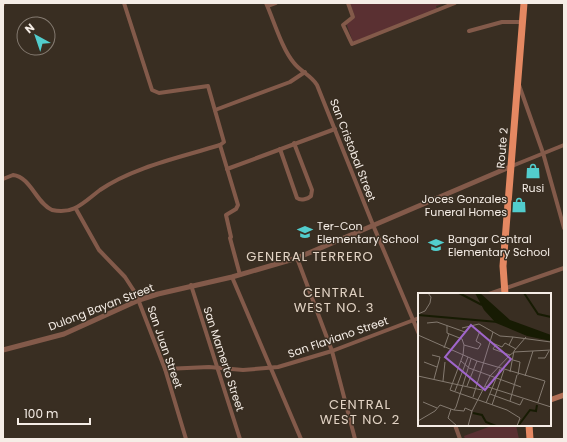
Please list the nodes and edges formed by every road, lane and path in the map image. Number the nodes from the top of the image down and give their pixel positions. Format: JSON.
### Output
{"nodes":[{"id":1,"x":124,"y":3,"type":"edge"},
{"id":2,"x":276,"y":3,"type":"edge"},
{"id":3,"x":348,"y":3,"type":"edge"},
{"id":4,"x":455,"y":3,"type":"edge"},
{"id":5,"x":524,"y":3,"type":"edge"},
{"id":6,"x":267,"y":4,"type":"edge"},
{"id":7,"x":522,"y":22,"type":"junction"},
{"id":8,"x":469,"y":31,"type":"dead end"},
{"id":9,"x":305,"y":72,"type":"junction"},
{"id":10,"x":518,"y":84,"type":"junction"},
{"id":11,"x":215,"y":110,"type":"junction"},
{"id":12,"x":335,"y":129,"type":"junction"},
{"id":13,"x":294,"y":143,"type":"junction"},
{"id":14,"x":564,"y":145,"type":"edge"},
{"id":15,"x":220,"y":146,"type":"junction"},
{"id":16,"x":280,"y":148,"type":"junction"},
{"id":17,"x":543,"y":153,"type":"junction"},
{"id":18,"x":512,"y":166,"type":"junction"},
{"id":19,"x":227,"y":169,"type":"junction"},
{"id":20,"x":3,"y":180,"type":"edge"},
{"id":21,"x":76,"y":209,"type":"junction"},
{"id":22,"x":373,"y":225,"type":"junction"},
{"id":23,"x":564,"y":228,"type":"edge"},
{"id":24,"x":297,"y":258,"type":"junction"},
{"id":25,"x":564,"y":268,"type":"edge"},
{"id":26,"x":240,"y":275,"type":"junction"},
{"id":27,"x":232,"y":277,"type":"junction"},
{"id":28,"x":191,"y":285,"type":"junction"},
{"id":29,"x":504,"y":292,"type":"edge"},
{"id":30,"x":139,"y":300,"type":"junction"},
{"id":31,"x":418,"y":318,"type":"edge"},
{"id":32,"x":413,"y":320,"type":"junction"},
{"id":33,"x":418,"y":332,"type":"edge"},
{"id":34,"x":3,"y":350,"type":"edge"},
{"id":35,"x":332,"y":351,"type":"junction"},
{"id":36,"x":217,"y":367,"type":"junction"},
{"id":37,"x":272,"y":368,"type":"junction"},
{"id":38,"x":165,"y":369,"type":"junction"},
{"id":39,"x":564,"y":395,"type":"edge"},
{"id":40,"x":551,"y":400,"type":"edge"},
{"id":41,"x":455,"y":426,"type":"edge"},
{"id":42,"x":529,"y":426,"type":"edge"},
{"id":43,"x":186,"y":439,"type":"edge"},
{"id":44,"x":240,"y":439,"type":"edge"},
{"id":45,"x":301,"y":439,"type":"edge"},
{"id":46,"x":355,"y":439,"type":"edge"},
{"id":47,"x":460,"y":439,"type":"edge"},
{"id":48,"x":530,"y":439,"type":"edge"}],
"edges":[{"from":1,"to":11,"type":"street"},
{"from":2,"to":6,"type":"street"},
{"from":3,"to":4,"type":"street"},
{"from":5,"to":7,"type":"highway","name":"Route 2"},
{"from":6,"to":9,"type":"street","name":"San Cristobal Street"},
{"from":7,"to":8,"type":"street"},
{"from":7,"to":10,"type":"highway","name":"Route 2"},
{"from":9,"to":11,"type":"street"},
{"from":9,"to":12,"type":"street","name":"San Cristobal Street"},
{"from":10,"to":17,"type":"street"},
{"from":10,"to":18,"type":"highway","name":"Route 2"},
{"from":11,"to":15,"type":"street"},
{"from":12,"to":13,"type":"street"},
{"from":12,"to":22,"type":"street","name":"San Cristobal Street"},
{"from":13,"to":16,"type":"street"},
{"from":13,"to":16,"type":"street"},
{"from":14,"to":17,"type":"street","name":"Dulong Bayan Street"},
{"from":15,"to":19,"type":"street"},
{"from":15,"to":21,"type":"street"},
{"from":16,"to":19,"type":"street"},
{"from":17,"to":18,"type":"street","name":"Dulong Bayan Street"},
{"from":17,"to":23,"type":"street"},
{"from":18,"to":22,"type":"street","name":"Dulong Bayan Street"},
{"from":18,"to":29,"type":"highway","name":"Route 2"},
{"from":19,"to":26,"type":"street"},
{"from":20,"to":21,"type":"street"},
{"from":21,"to":30,"type":"street","name":"San Juan Street"},
{"from":22,"to":24,"type":"street","name":"Dulong Bayan Street"},
{"from":22,"to":32,"type":"street","name":"San Cristobal Street"},
{"from":24,"to":26,"type":"street","name":"Dulong Bayan Street"},
{"from":24,"to":35,"type":"street"},
{"from":25,"to":29,"type":"street"},
{"from":26,"to":27,"type":"street","name":"Dulong Bayan Street"},
{"from":27,"to":28,"type":"street","name":"Dulong Bayan Street"},
{"from":27,"to":37,"type":"street"},
{"from":28,"to":30,"type":"street","name":"Dulong Bayan Street"},
{"from":28,"to":36,"type":"street","name":"San Mamerto Street"},
{"from":30,"to":34,"type":"street","name":"Dulong Bayan Street"},
{"from":30,"to":38,"type":"street","name":"San Juan Street"},
{"from":31,"to":32,"type":"street","name":"San Flaviano Street"},
{"from":32,"to":33,"type":"street","name":"San Cristobal Street"},
{"from":32,"to":35,"type":"street","name":"San Flaviano Street"},
{"from":35,"to":37,"type":"street","name":"San Flaviano Street"},
{"from":35,"to":46,"type":"street"},
{"from":36,"to":37,"type":"street","name":"San Flaviano Street"},
{"from":36,"to":38,"type":"street","name":"San Flaviano Street"},
{"from":36,"to":44,"type":"street","name":"San Mamerto Street"},
{"from":37,"to":45,"type":"street"},
{"from":38,"to":43,"type":"street","name":"San Juan Street"},
{"from":39,"to":40,"type":"main road"},
{"from":41,"to":47,"type":"street"},
{"from":42,"to":48,"type":"highway"}]}
